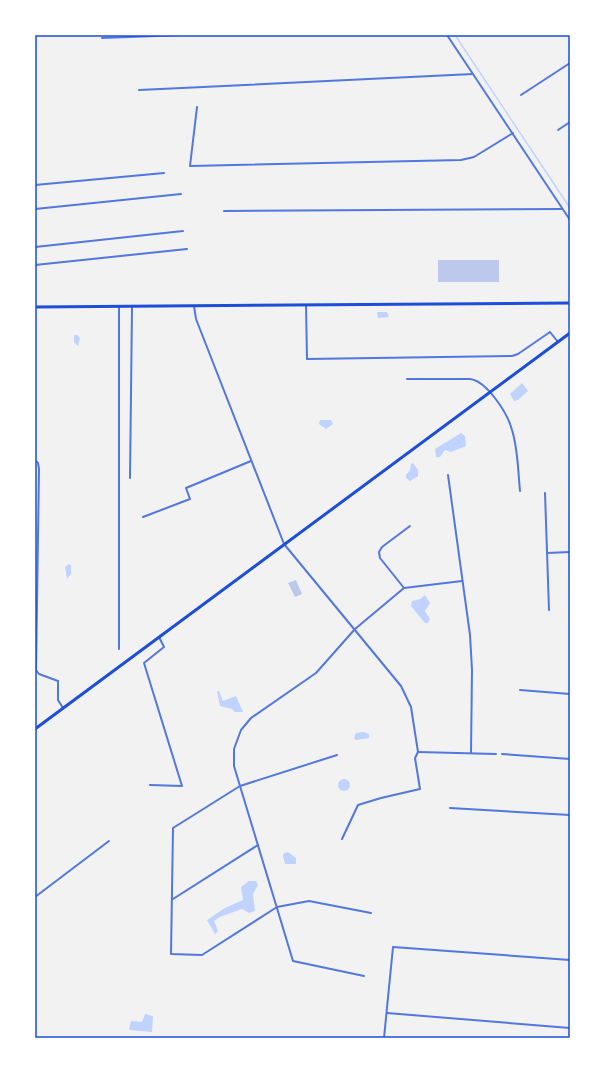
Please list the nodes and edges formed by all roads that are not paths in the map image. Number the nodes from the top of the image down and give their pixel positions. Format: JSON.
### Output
{"nodes":[{"id":1,"x":183,"y":35,"type":"edge"},
{"id":2,"x":447,"y":35,"type":"edge"},
{"id":3,"x":102,"y":38,"type":"dead end"},
{"id":4,"x":570,"y":63,"type":"edge"},
{"id":5,"x":473,"y":74,"type":"junction"},
{"id":6,"x":140,"y":90,"type":"dead end"},
{"id":7,"x":521,"y":95,"type":"dead end"},
{"id":8,"x":197,"y":107,"type":"dead end"},
{"id":9,"x":570,"y":122,"type":"edge"},
{"id":10,"x":558,"y":130,"type":"dead end"},
{"id":11,"x":514,"y":133,"type":"junction"},
{"id":12,"x":164,"y":173,"type":"dead end"},
{"id":13,"x":35,"y":185,"type":"edge"},
{"id":14,"x":180,"y":194,"type":"dead end"},
{"id":15,"x":35,"y":209,"type":"edge"},
{"id":16,"x":562,"y":209,"type":"junction"},
{"id":17,"x":224,"y":211,"type":"dead end"},
{"id":18,"x":570,"y":220,"type":"edge"},
{"id":19,"x":183,"y":231,"type":"dead end"},
{"id":20,"x":35,"y":247,"type":"edge"},
{"id":21,"x":187,"y":250,"type":"dead end"},
{"id":22,"x":35,"y":265,"type":"edge"},
{"id":23,"x":570,"y":303,"type":"edge"},
{"id":24,"x":306,"y":305,"type":"junction"},
{"id":25,"x":119,"y":306,"type":"junction"},
{"id":26,"x":132,"y":306,"type":"junction"},
{"id":27,"x":194,"y":306,"type":"junction"},
{"id":28,"x":35,"y":307,"type":"edge"},
{"id":29,"x":570,"y":333,"type":"edge"},
{"id":30,"x":558,"y":342,"type":"junction"},
{"id":31,"x":407,"y":379,"type":"dead end"},
{"id":32,"x":490,"y":392,"type":"junction"},
{"id":33,"x":35,"y":460,"type":"edge"},
{"id":34,"x":251,"y":461,"type":"junction"},
{"id":35,"x":448,"y":475,"type":"dead end"},
{"id":36,"x":130,"y":478,"type":"dead end"},
{"id":37,"x":520,"y":491,"type":"dead end"},
{"id":38,"x":546,"y":493,"type":"dead end"},
{"id":39,"x":143,"y":517,"type":"dead end"},
{"id":40,"x":410,"y":526,"type":"dead end"},
{"id":41,"x":284,"y":544,"type":"junction"},
{"id":42,"x":570,"y":552,"type":"edge"},
{"id":43,"x":547,"y":553,"type":"junction"},
{"id":44,"x":462,"y":581,"type":"junction"},
{"id":45,"x":404,"y":588,"type":"junction"},
{"id":46,"x":549,"y":610,"type":"dead end"},
{"id":47,"x":355,"y":628,"type":"junction"},
{"id":48,"x":159,"y":636,"type":"junction"},
{"id":49,"x":119,"y":649,"type":"dead end"},
{"id":50,"x":520,"y":690,"type":"dead end"},
{"id":51,"x":570,"y":694,"type":"edge"},
{"id":52,"x":63,"y":708,"type":"junction"},
{"id":53,"x":35,"y":729,"type":"edge"},
{"id":54,"x":418,"y":752,"type":"junction"},
{"id":55,"x":472,"y":753,"type":"junction"},
{"id":56,"x":496,"y":754,"type":"dead end"},
{"id":57,"x":502,"y":754,"type":"dead end"},
{"id":58,"x":337,"y":755,"type":"dead end"},
{"id":59,"x":570,"y":759,"type":"edge"},
{"id":60,"x":150,"y":784,"type":"dead end"},
{"id":61,"x":240,"y":786,"type":"junction"},
{"id":62,"x":450,"y":808,"type":"dead end"},
{"id":63,"x":570,"y":815,"type":"edge"},
{"id":64,"x":342,"y":839,"type":"dead end"},
{"id":65,"x":110,"y":841,"type":"dead end"},
{"id":66,"x":258,"y":845,"type":"junction"},
{"id":67,"x":35,"y":897,"type":"edge"},
{"id":68,"x":172,"y":899,"type":"junction"},
{"id":69,"x":277,"y":907,"type":"junction"},
{"id":70,"x":371,"y":913,"type":"dead end"},
{"id":71,"x":570,"y":960,"type":"edge"},
{"id":72,"x":364,"y":976,"type":"dead end"},
{"id":73,"x":387,"y":1013,"type":"junction"},
{"id":74,"x":570,"y":1028,"type":"edge"},
{"id":75,"x":384,"y":1038,"type":"edge"}],
"edges":[{"from":1,"to":3,"type":"street"},
{"from":2,"to":5,"type":"street"},
{"from":4,"to":7,"type":"street"},
{"from":5,"to":6,"type":"street"},
{"from":5,"to":11,"type":"street"},
{"from":8,"to":11,"type":"street"},
{"from":9,"to":10,"type":"street"},
{"from":11,"to":16,"type":"street"},
{"from":12,"to":13,"type":"street"},
{"from":14,"to":15,"type":"street"},
{"from":16,"to":17,"type":"street"},
{"from":16,"to":18,"type":"street"},
{"from":19,"to":20,"type":"street"},
{"from":21,"to":22,"type":"street"},
{"from":23,"to":24,"type":"main road"},
{"from":24,"to":27,"type":"main road"},
{"from":24,"to":30,"type":"street"},
{"from":25,"to":26,"type":"main road"},
{"from":25,"to":28,"type":"main road"},
{"from":25,"to":49,"type":"street"},
{"from":26,"to":27,"type":"main road"},
{"from":26,"to":36,"type":"street"},
{"from":27,"to":34,"type":"street"},
{"from":29,"to":30,"type":"main road"},
{"from":30,"to":32,"type":"main road"},
{"from":31,"to":32,"type":"street"},
{"from":32,"to":37,"type":"street"},
{"from":32,"to":41,"type":"main road"},
{"from":33,"to":52,"type":"street"},
{"from":34,"to":39,"type":"street"},
{"from":34,"to":41,"type":"street"},
{"from":35,"to":44,"type":"street"},
{"from":38,"to":43,"type":"street"},
{"from":40,"to":45,"type":"street"},
{"from":41,"to":47,"type":"street"},
{"from":41,"to":48,"type":"main road"},
{"from":42,"to":43,"type":"street"},
{"from":43,"to":46,"type":"street"},
{"from":44,"to":45,"type":"street"},
{"from":44,"to":55,"type":"street"},
{"from":45,"to":47,"type":"street"},
{"from":47,"to":54,"type":"street"},
{"from":47,"to":61,"type":"street"},
{"from":48,"to":52,"type":"main road"},
{"from":48,"to":60,"type":"street"},
{"from":50,"to":51,"type":"street"},
{"from":52,"to":53,"type":"main road"},
{"from":54,"to":55,"type":"street"},
{"from":54,"to":64,"type":"street"},
{"from":55,"to":56,"type":"street"},
{"from":57,"to":59,"type":"street"},
{"from":58,"to":61,"type":"street"},
{"from":61,"to":66,"type":"street"},
{"from":61,"to":68,"type":"street"},
{"from":62,"to":63,"type":"street"},
{"from":65,"to":67,"type":"street"},
{"from":66,"to":68,"type":"street"},
{"from":66,"to":69,"type":"street"},
{"from":68,"to":69,"type":"street"},
{"from":69,"to":70,"type":"street"},
{"from":69,"to":72,"type":"street"},
{"from":71,"to":73,"type":"street"},
{"from":73,"to":74,"type":"street"},
{"from":73,"to":75,"type":"street"}]}
